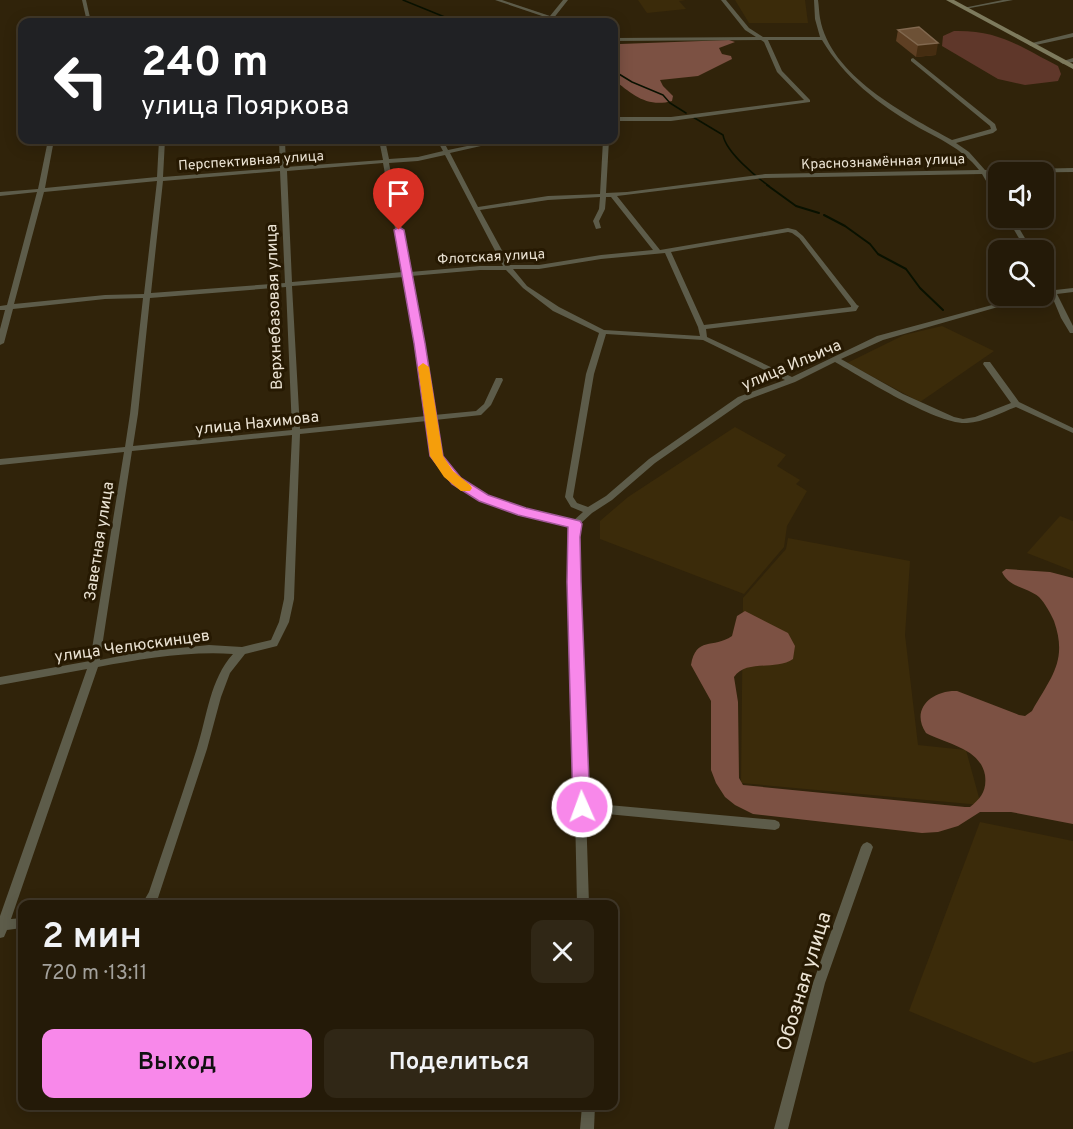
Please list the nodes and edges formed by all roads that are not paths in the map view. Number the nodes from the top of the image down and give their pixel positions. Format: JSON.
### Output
{"nodes":[{"id":1,"x":84,"y":0,"type":"edge"},
{"id":2,"x":497,"y":0,"type":"edge"},
{"id":3,"x":566,"y":0,"type":"edge"},
{"id":4,"x":723,"y":0,"type":"edge"},
{"id":5,"x":816,"y":0,"type":"edge"},
{"id":6,"x":949,"y":0,"type":"edge"},
{"id":7,"x":1011,"y":0,"type":"edge"},
{"id":8,"x":965,"y":8,"type":"junction"},
{"id":9,"x":88,"y":18,"type":"edge"},
{"id":10,"x":544,"y":18,"type":"edge"},
{"id":11,"x":551,"y":18,"type":"edge"},
{"id":12,"x":1073,"y":35,"type":"edge"},
{"id":13,"x":824,"y":38,"type":"junction"},
{"id":14,"x":763,"y":39,"type":"junction"},
{"id":15,"x":618,"y":40,"type":"edge"},
{"id":16,"x":1031,"y":44,"type":"junction"},
{"id":17,"x":913,"y":60,"type":"dead end"},
{"id":18,"x":1073,"y":60,"type":"edge"},
{"id":19,"x":1063,"y":62,"type":"junction"},
{"id":20,"x":1073,"y":67,"type":"edge"},
{"id":21,"x":618,"y":119,"type":"edge"},
{"id":22,"x":952,"y":142,"type":"junction"},
{"id":23,"x":50,"y":144,"type":"edge"},
{"id":24,"x":162,"y":144,"type":"edge"},
{"id":25,"x":282,"y":144,"type":"edge"},
{"id":26,"x":383,"y":144,"type":"edge"},
{"id":27,"x":442,"y":144,"type":"edge"},
{"id":28,"x":484,"y":144,"type":"edge"},
{"id":29,"x":606,"y":144,"type":"edge"},
{"id":30,"x":447,"y":153,"type":"junction"},
{"id":31,"x":386,"y":162,"type":"junction"},
{"id":32,"x":285,"y":170,"type":"junction"},
{"id":33,"x":983,"y":170,"type":"junction"},
{"id":34,"x":1073,"y":170,"type":"edge"},
{"id":35,"x":160,"y":179,"type":"junction"},
{"id":36,"x":988,"y":179,"type":"edge"},
{"id":37,"x":41,"y":190,"type":"junction"},
{"id":38,"x":0,"y":194,"type":"edge"},
{"id":39,"x":603,"y":195,"type":"junction"},
{"id":40,"x":613,"y":195,"type":"junction"},
{"id":41,"x":476,"y":209,"type":"junction"},
{"id":42,"x":598,"y":228,"type":"dead end"},
{"id":43,"x":668,"y":251,"type":"junction"},
{"id":44,"x":658,"y":252,"type":"junction"},
{"id":45,"x":507,"y":267,"type":"junction"},
{"id":46,"x":407,"y":273,"type":"junction"},
{"id":47,"x":287,"y":283,"type":"junction"},
{"id":48,"x":1073,"y":290,"type":"edge"},
{"id":49,"x":1054,"y":291,"type":"joint"},
{"id":50,"x":147,"y":296,"type":"junction"},
{"id":51,"x":994,"y":306,"type":"edge"},
{"id":52,"x":9,"y":307,"type":"junction"},
{"id":53,"x":0,"y":308,"type":"edge"},
{"id":54,"x":702,"y":327,"type":"junction"},
{"id":55,"x":1073,"y":331,"type":"edge"},
{"id":56,"x":603,"y":332,"type":"junction"},
{"id":57,"x":704,"y":338,"type":"junction"},
{"id":58,"x":0,"y":343,"type":"edge"},
{"id":59,"x":837,"y":360,"type":"junction"},
{"id":60,"x":987,"y":364,"type":"dead end"},
{"id":61,"x":499,"y":380,"type":"dead end"},
{"id":62,"x":792,"y":380,"type":"junction"},
{"id":63,"x":1016,"y":404,"type":"junction"},
{"id":64,"x":431,"y":417,"type":"junction"},
{"id":65,"x":1073,"y":431,"type":"edge"},
{"id":66,"x":296,"y":433,"type":"junction"},
{"id":67,"x":128,"y":450,"type":"junction"},
{"id":68,"x":0,"y":462,"type":"edge"},
{"id":69,"x":589,"y":511,"type":"junction"},
{"id":70,"x":576,"y":524,"type":"junction"},
{"id":71,"x":269,"y":645,"type":"joint"},
{"id":72,"x":242,"y":651,"type":"junction"},
{"id":73,"x":94,"y":664,"type":"junction"},
{"id":74,"x":0,"y":681,"type":"edge"},
{"id":75,"x":582,"y":807,"type":"junction"},
{"id":76,"x":775,"y":825,"type":"dead end"},
{"id":77,"x":867,"y":847,"type":"dead end"},
{"id":78,"x":150,"y":900,"type":"edge"},
{"id":79,"x":583,"y":900,"type":"edge"},
{"id":80,"x":18,"y":924,"type":"edge"},
{"id":81,"x":2,"y":929,"type":"edge"},
{"id":82,"x":589,"y":1110,"type":"edge"},
{"id":83,"x":587,"y":1129,"type":"edge"},
{"id":84,"x":781,"y":1129,"type":"edge"}],
"edges":[{"from":1,"to":9,"type":"street"},
{"from":2,"to":10,"type":"street"},
{"from":3,"to":11,"type":"street"},
{"from":4,"to":14,"type":"street"},
{"from":5,"to":13,"type":"street"},
{"from":6,"to":8,"type":"main road"},
{"from":7,"to":8,"type":"street"},
{"from":8,"to":16,"type":"main road"},
{"from":12,"to":16,"type":"street"},
{"from":13,"to":14,"type":"street"},
{"from":13,"to":22,"type":"street"},
{"from":14,"to":15,"type":"street"},
{"from":14,"to":21,"type":"street"},
{"from":16,"to":19,"type":"main road"},
{"from":17,"to":22,"type":"street"},
{"from":18,"to":19,"type":"street"},
{"from":19,"to":20,"type":"main road"},
{"from":22,"to":33,"type":"street"},
{"from":23,"to":37,"type":"street"},
{"from":24,"to":35,"type":"street","name":"Заветная улица"},
{"from":25,"to":32,"type":"street","name":"Верхнебазовая улица"},
{"from":26,"to":31,"type":"street"},
{"from":27,"to":30,"type":"street"},
{"from":28,"to":30,"type":"street","name":"Перспективная улица"},
{"from":29,"to":39,"type":"street"},
{"from":30,"to":31,"type":"street","name":"Перспективная улица"},
{"from":30,"to":41,"type":"street"},
{"from":31,"to":32,"type":"street","name":"Перспективная улица"},
{"from":31,"to":46,"type":"street"},
{"from":32,"to":35,"type":"street","name":"Перспективная улица"},
{"from":32,"to":47,"type":"street","name":"Верхнебазовая улица"},
{"from":33,"to":34,"type":"street","name":"Краснознамённая улица"},
{"from":33,"to":36,"type":"street"},
{"from":33,"to":40,"type":"street","name":"Краснознамённая улица"},
{"from":35,"to":37,"type":"street","name":"Перспективная улица"},
{"from":35,"to":50,"type":"street","name":"Заветная улица"},
{"from":37,"to":38,"type":"street","name":"Перспективная улица"},
{"from":37,"to":52,"type":"street"},
{"from":39,"to":40,"type":"street"},
{"from":39,"to":41,"type":"street"},
{"from":39,"to":42,"type":"street"},
{"from":40,"to":44,"type":"street"},
{"from":41,"to":45,"type":"street"},
{"from":43,"to":44,"type":"street","name":"Флотская улица"},
{"from":43,"to":54,"type":"street"},
{"from":43,"to":54,"type":"street","name":"Флотская улица"},
{"from":44,"to":45,"type":"street","name":"Флотская улица"},
{"from":45,"to":46,"type":"street","name":"Флотская улица"},
{"from":45,"to":56,"type":"street"},
{"from":46,"to":47,"type":"street","name":"Флотская улица"},
{"from":46,"to":64,"type":"street"},
{"from":47,"to":50,"type":"street","name":"Флотская улица"},
{"from":47,"to":66,"type":"street","name":"Верхнебазовая улица"},
{"from":48,"to":49,"type":"street"},
{"from":49,"to":55,"type":"street"},
{"from":50,"to":52,"type":"street","name":"Флотская улица"},
{"from":50,"to":67,"type":"street","name":"Заветная улица"},
{"from":51,"to":59,"type":"street","name":"улица Ильича"},
{"from":52,"to":53,"type":"street","name":"Флотская улица"},
{"from":52,"to":58,"type":"street"},
{"from":54,"to":57,"type":"street"},
{"from":56,"to":57,"type":"street"},
{"from":56,"to":69,"type":"street"},
{"from":57,"to":62,"type":"street"},
{"from":59,"to":62,"type":"street","name":"улица Ильича"},
{"from":59,"to":63,"type":"street"},
{"from":60,"to":63,"type":"street"},
{"from":61,"to":64,"type":"street","name":"улица Нахимова"},
{"from":62,"to":69,"type":"street","name":"улица Ильича"},
{"from":63,"to":65,"type":"street"},
{"from":64,"to":66,"type":"street","name":"улица Нахимова"},
{"from":64,"to":70,"type":"street"},
{"from":66,"to":67,"type":"street","name":"улица Нахимова"},
{"from":66,"to":71,"type":"street","name":"Верхнебазовая улица"},
{"from":67,"to":68,"type":"street","name":"улица Нахимова"},
{"from":67,"to":73,"type":"street","name":"Заветная улица"},
{"from":69,"to":70,"type":"street","name":"улица Ильича"},
{"from":70,"to":75,"type":"street"},
{"from":71,"to":72,"type":"street","name":"улица Челюскинцев"},
{"from":72,"to":73,"type":"street","name":"улица Челюскинцев"},
{"from":72,"to":78,"type":"street"},
{"from":73,"to":74,"type":"street","name":"улица Челюскинцев"},
{"from":73,"to":81,"type":"street","name":"Заветная улица"},
{"from":75,"to":76,"type":"street"},
{"from":75,"to":79,"type":"street"},
{"from":77,"to":84,"type":"street","name":"Обозная улица"},
{"from":80,"to":81,"type":"street"},
{"from":82,"to":83,"type":"street"}]}
